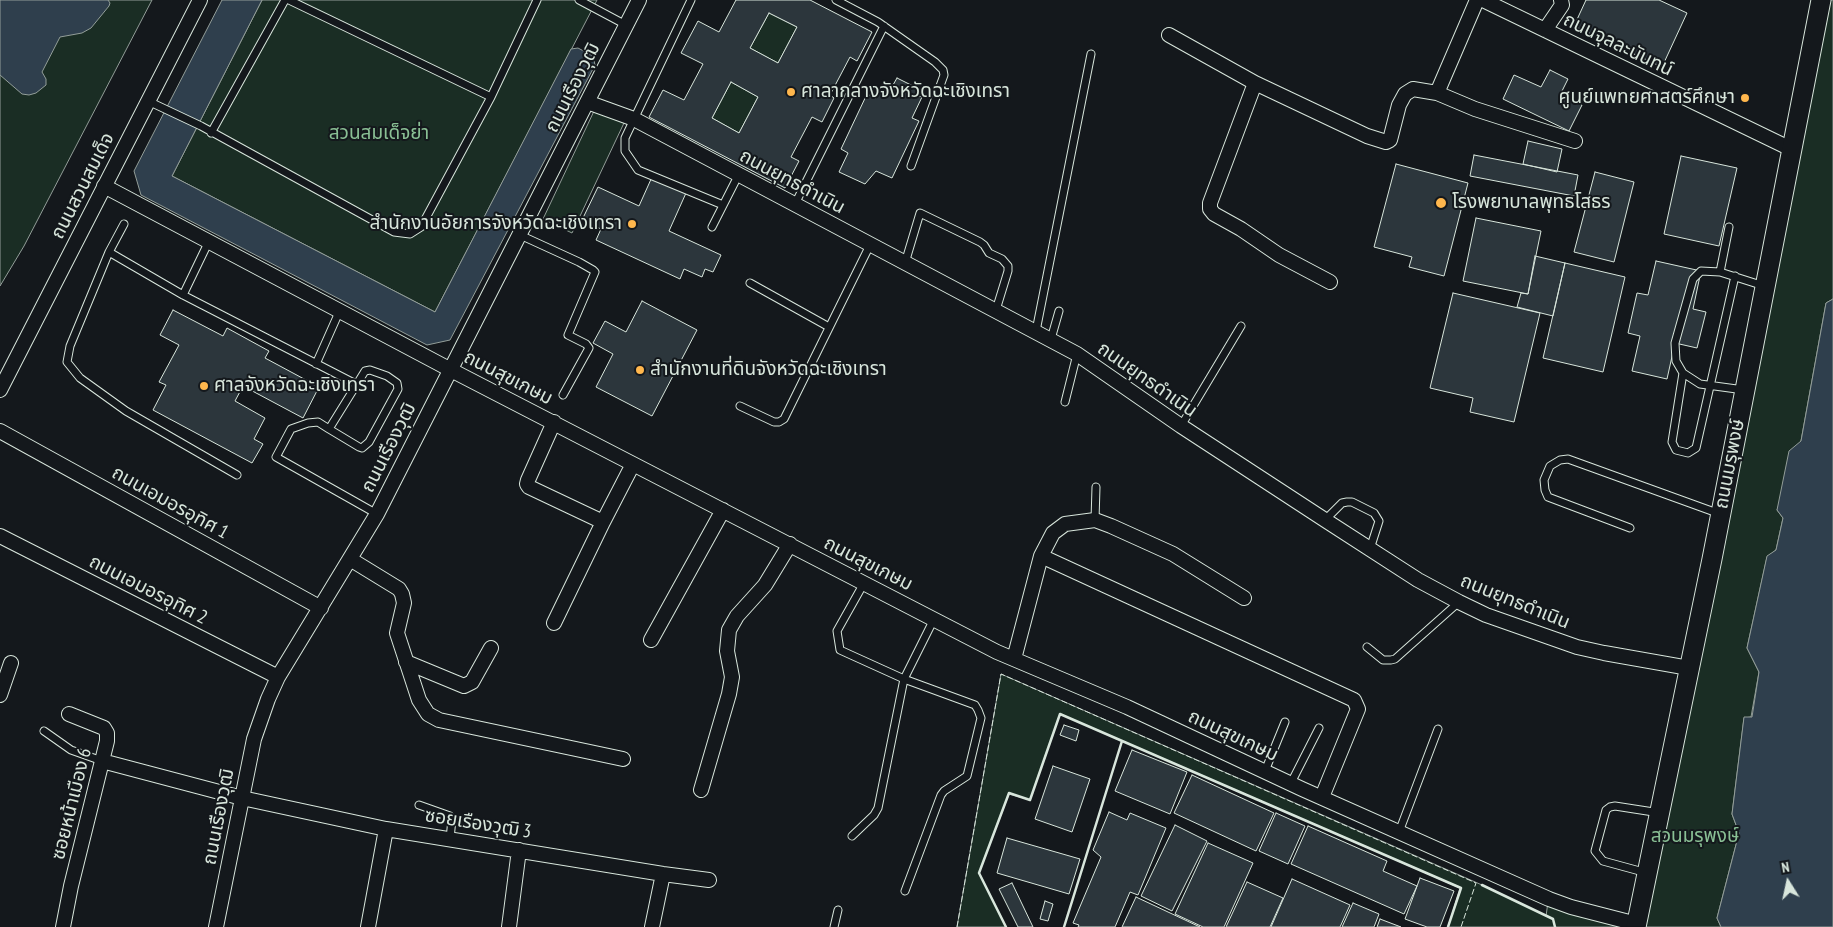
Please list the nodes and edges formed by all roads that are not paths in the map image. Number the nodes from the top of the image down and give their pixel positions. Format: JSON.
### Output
{"nodes":[{"id":1,"x":200,"y":0,"type":"edge"},
{"id":2,"x":285,"y":0,"type":"edge"},
{"id":3,"x":289,"y":0,"type":"edge"},
{"id":4,"x":537,"y":0,"type":"edge"},
{"id":5,"x":579,"y":0,"type":"edge"},
{"id":6,"x":639,"y":0,"type":"edge"},
{"id":7,"x":691,"y":0,"type":"edge"},
{"id":8,"x":836,"y":0,"type":"edge"},
{"id":9,"x":1477,"y":0,"type":"edge"},
{"id":10,"x":1483,"y":0,"type":"edge"},
{"id":11,"x":1561,"y":0,"type":"edge"},
{"id":12,"x":1821,"y":0,"type":"edge"},
{"id":13,"x":626,"y":25,"type":"junction"},
{"id":14,"x":884,"y":26,"type":"junction"},
{"id":15,"x":1545,"y":30,"type":"junction"},
{"id":16,"x":1169,"y":35,"type":"dead end"},
{"id":17,"x":1090,"y":54,"type":"dead end"},
{"id":18,"x":1255,"y":83,"type":"junction"},
{"id":19,"x":1437,"y":93,"type":"junction"},
{"id":20,"x":491,"y":97,"type":"junction"},
{"id":21,"x":587,"y":102,"type":"junction"},
{"id":22,"x":154,"y":104,"type":"junction"},
{"id":23,"x":634,"y":119,"type":"junction"},
{"id":24,"x":211,"y":133,"type":"junction"},
{"id":25,"x":1575,"y":141,"type":"dead end"},
{"id":26,"x":1791,"y":149,"type":"junction"},
{"id":27,"x":911,"y":166,"type":"dead end"},
{"id":28,"x":739,"y":174,"type":"junction"},
{"id":29,"x":104,"y":186,"type":"junction"},
{"id":30,"x":795,"y":204,"type":"junction"},
{"id":31,"x":723,"y":205,"type":"junction"},
{"id":32,"x":124,"y":224,"type":"dead end"},
{"id":33,"x":712,"y":227,"type":"dead end"},
{"id":34,"x":1729,"y":227,"type":"dead end"},
{"id":35,"x":520,"y":234,"type":"junction"},
{"id":36,"x":209,"y":241,"type":"junction"},
{"id":37,"x":870,"y":245,"type":"junction"},
{"id":38,"x":110,"y":252,"type":"junction"},
{"id":39,"x":905,"y":263,"type":"junction"},
{"id":40,"x":1720,"y":272,"type":"junction"},
{"id":41,"x":1734,"y":276,"type":"junction"},
{"id":42,"x":1330,"y":282,"type":"dead end"},
{"id":43,"x":750,"y":283,"type":"dead end"},
{"id":44,"x":1764,"y":286,"type":"junction"},
{"id":45,"x":183,"y":296,"type":"junction"},
{"id":46,"x":340,"y":310,"type":"junction"},
{"id":47,"x":996,"y":310,"type":"junction"},
{"id":48,"x":1059,"y":311,"type":"dead end"},
{"id":49,"x":1241,"y":326,"type":"dead end"},
{"id":50,"x":829,"y":327,"type":"junction"},
{"id":51,"x":1036,"y":331,"type":"junction"},
{"id":52,"x":1051,"y":340,"type":"junction"},
{"id":53,"x":1077,"y":354,"type":"junction"},
{"id":54,"x":316,"y":364,"type":"junction"},
{"id":55,"x":451,"y":370,"type":"junction"},
{"id":56,"x":1682,"y":373,"type":"junction"},
{"id":57,"x":356,"y":384,"type":"junction"},
{"id":58,"x":1710,"y":385,"type":"junction"},
{"id":59,"x":0,"y":390,"type":"edge"},
{"id":60,"x":1744,"y":390,"type":"junction"},
{"id":61,"x":563,"y":395,"type":"dead end"},
{"id":62,"x":1064,"y":402,"type":"dead end"},
{"id":63,"x":740,"y":406,"type":"dead end"},
{"id":64,"x":554,"y":422,"type":"junction"},
{"id":65,"x":1181,"y":426,"type":"junction"},
{"id":66,"x":329,"y":429,"type":"junction"},
{"id":67,"x":0,"y":431,"type":"edge"},
{"id":68,"x":632,"y":464,"type":"junction"},
{"id":69,"x":237,"y":475,"type":"dead end"},
{"id":70,"x":1096,"y":487,"type":"dead end"},
{"id":71,"x":723,"y":510,"type":"junction"},
{"id":72,"x":377,"y":514,"type":"junction"},
{"id":73,"x":1720,"y":514,"type":"junction"},
{"id":74,"x":1095,"y":520,"type":"junction"},
{"id":75,"x":1325,"y":520,"type":"junction"},
{"id":76,"x":603,"y":522,"type":"junction"},
{"id":77,"x":1630,"y":528,"type":"dead end"},
{"id":78,"x":0,"y":536,"type":"edge"},
{"id":79,"x":790,"y":544,"type":"junction"},
{"id":80,"x":1370,"y":549,"type":"junction"},
{"id":81,"x":1041,"y":556,"type":"junction"},
{"id":82,"x":350,"y":559,"type":"junction"},
{"id":83,"x":864,"y":582,"type":"junction"},
{"id":84,"x":1244,"y":598,"type":"dead end"},
{"id":85,"x":1459,"y":602,"type":"junction"},
{"id":86,"x":320,"y":608,"type":"junction"},
{"id":87,"x":934,"y":619,"type":"junction"},
{"id":88,"x":554,"y":623,"type":"dead end"},
{"id":89,"x":651,"y":640,"type":"dead end"},
{"id":90,"x":1367,"y":647,"type":"dead end"},
{"id":91,"x":491,"y":648,"type":"dead end"},
{"id":92,"x":1014,"y":659,"type":"junction"},
{"id":93,"x":406,"y":662,"type":"junction"},
{"id":94,"x":11,"y":663,"type":"dead end"},
{"id":95,"x":1689,"y":668,"type":"junction"},
{"id":96,"x":278,"y":677,"type":"junction"},
{"id":97,"x":904,"y":679,"type":"junction"},
{"id":98,"x":0,"y":695,"type":"edge"},
{"id":99,"x":69,"y":714,"type":"dead end"},
{"id":100,"x":1285,"y":722,"type":"dead end"},
{"id":101,"x":1319,"y":728,"type":"dead end"},
{"id":102,"x":1438,"y":729,"type":"dead end"},
{"id":103,"x":44,"y":730,"type":"dead end"},
{"id":104,"x":623,"y":758,"type":"dead end"},
{"id":105,"x":102,"y":761,"type":"junction"},
{"id":106,"x":1265,"y":771,"type":"junction"},
{"id":107,"x":1291,"y":783,"type":"junction"},
{"id":108,"x":701,"y":790,"type":"dead end"},
{"id":109,"x":1322,"y":797,"type":"junction"},
{"id":110,"x":242,"y":798,"type":"junction"},
{"id":111,"x":419,"y":805,"type":"dead end"},
{"id":112,"x":1660,"y":813,"type":"junction"},
{"id":113,"x":386,"y":829,"type":"junction"},
{"id":114,"x":1399,"y":832,"type":"junction"},
{"id":115,"x":852,"y":836,"type":"dead end"},
{"id":116,"x":450,"y":839,"type":"junction"},
{"id":117,"x":520,"y":850,"type":"junction"},
{"id":118,"x":1648,"y":873,"type":"junction"},
{"id":119,"x":662,"y":874,"type":"junction"},
{"id":120,"x":709,"y":880,"type":"dead end"},
{"id":121,"x":905,"y":891,"type":"dead end"},
{"id":122,"x":838,"y":910,"type":"dead end"},
{"id":123,"x":1637,"y":926,"type":"edge"},
{"id":124,"x":63,"y":927,"type":"edge"},
{"id":125,"x":216,"y":927,"type":"edge"},
{"id":126,"x":368,"y":927,"type":"edge"},
{"id":127,"x":509,"y":927,"type":"edge"},
{"id":128,"x":652,"y":927,"type":"edge"},
{"id":129,"x":834,"y":927,"type":"edge"}],
"edges":[{"from":1,"to":22,"type":"street","name":"ถนนสวนสมเด็จ"},
{"from":2,"to":24,"type":"lane"},
{"from":3,"to":20,"type":"lane"},
{"from":4,"to":20,"type":"lane"},
{"from":5,"to":13,"type":"lane"},
{"from":6,"to":13,"type":"street","name":"ถนนเรืองวุฒิ"},
{"from":7,"to":23,"type":"lane"},
{"from":8,"to":14,"type":"lane"},
{"from":9,"to":19,"type":"street"},
{"from":10,"to":15,"type":"street","name":"ถนนจุลละนันทน์"},
{"from":11,"to":15,"type":"street"},
{"from":12,"to":26,"type":"main road","name":"ถนนมรุพงษ์"},
{"from":13,"to":21,"type":"street","name":"ถนนเรืองวุฒิ"},
{"from":14,"to":27,"type":"lane"},
{"from":14,"to":30,"type":"lane"},
{"from":15,"to":26,"type":"street","name":"ถนนจุลละนันทน์"},
{"from":16,"to":18,"type":"street"},
{"from":17,"to":51,"type":"lane"},
{"from":18,"to":19,"type":"street"},
{"from":18,"to":42,"type":"street"},
{"from":19,"to":25,"type":"street"},
{"from":20,"to":24,"type":"lane"},
{"from":21,"to":23,"type":"street","name":"ถนนยุทธดำเนิน"},
{"from":21,"to":35,"type":"street","name":"ถนนเรืองวุฒิ"},
{"from":22,"to":24,"type":"lane"},
{"from":22,"to":29,"type":"street","name":"ถนนสวนสมเด็จ"},
{"from":23,"to":28,"type":"street","name":"ถนนยุทธดำเนิน"},
{"from":23,"to":31,"type":"lane"},
{"from":26,"to":44,"type":"main road","name":"ถนนมรุพงษ์"},
{"from":28,"to":30,"type":"street","name":"ถนนยุทธดำเนิน"},
{"from":28,"to":31,"type":"lane"},
{"from":29,"to":36,"type":"street","name":"ถนนสุขเกษม"},
{"from":29,"to":59,"type":"street","name":"ถนนสวนสมเด็จ"},
{"from":30,"to":37,"type":"street","name":"ถนนยุทธดำเนิน"},
{"from":31,"to":33,"type":"lane"},
{"from":32,"to":38,"type":"lane"},
{"from":34,"to":40,"type":"lane"},
{"from":35,"to":55,"type":"street","name":"ถนนเรืองวุฒิ"},
{"from":35,"to":61,"type":"lane"},
{"from":36,"to":45,"type":"lane"},
{"from":36,"to":46,"type":"street","name":"ถนนสุขเกษม"},
{"from":37,"to":39,"type":"street","name":"ถนนยุทธดำเนิน"},
{"from":37,"to":50,"type":"lane"},
{"from":38,"to":45,"type":"lane"},
{"from":38,"to":69,"type":"lane"},
{"from":39,"to":47,"type":"street","name":"ถนนยุทธดำเนิน"},
{"from":39,"to":47,"type":"lane"},
{"from":40,"to":41,"type":"lane"},
{"from":40,"to":56,"type":"lane"},
{"from":41,"to":44,"type":"lane"},
{"from":41,"to":58,"type":"lane"},
{"from":43,"to":50,"type":"lane"},
{"from":44,"to":60,"type":"main road","name":"ถนนมรุพงษ์"},
{"from":45,"to":54,"type":"lane"},
{"from":46,"to":54,"type":"lane"},
{"from":46,"to":55,"type":"street","name":"ถนนสุขเกษม"},
{"from":47,"to":51,"type":"street","name":"ถนนยุทธดำเนิน"},
{"from":48,"to":52,"type":"lane"},
{"from":49,"to":65,"type":"lane"},
{"from":50,"to":63,"type":"lane"},
{"from":51,"to":52,"type":"street","name":"ถนนยุทธดำเนิน"},
{"from":52,"to":53,"type":"street","name":"ถนนยุทธดำเนิน"},
{"from":53,"to":62,"type":"lane"},
{"from":53,"to":65,"type":"street","name":"ถนนยุทธดำเนิน"},
{"from":54,"to":57,"type":"lane"},
{"from":55,"to":64,"type":"street","name":"ถนนสุขเกษม"},
{"from":55,"to":72,"type":"street","name":"ถนนเรืองวุฒิ"},
{"from":56,"to":58,"type":"lane"},
{"from":56,"to":58,"type":"lane"},
{"from":57,"to":66,"type":"lane"},
{"from":57,"to":66,"type":"lane"},
{"from":58,"to":60,"type":"lane"},
{"from":60,"to":73,"type":"main road","name":"ถนนมรุพงษ์"},
{"from":64,"to":68,"type":"street","name":"ถนนสุขเกษม"},
{"from":64,"to":76,"type":"street"},
{"from":65,"to":75,"type":"street","name":"ถนนยุทธดำเนิน"},
{"from":66,"to":72,"type":"lane"},
{"from":67,"to":86,"type":"street","name":"ถนนเอมอรอุทิศ 1"},
{"from":68,"to":71,"type":"street","name":"ถนนสุขเกษม"},
{"from":68,"to":76,"type":"street"},
{"from":70,"to":74,"type":"lane"},
{"from":71,"to":79,"type":"street","name":"ถนนสุขเกษม"},
{"from":71,"to":89,"type":"street"},
{"from":72,"to":82,"type":"street","name":"ถนนเรืองวุฒิ"},
{"from":73,"to":77,"type":"lane"},
{"from":73,"to":95,"type":"main road","name":"ถนนมรุพงษ์"},
{"from":74,"to":81,"type":"street"},
{"from":74,"to":84,"type":"street"},
{"from":75,"to":80,"type":"street","name":"ถนนยุทธดำเนิน"},
{"from":75,"to":80,"type":"lane"},
{"from":76,"to":88,"type":"street"},
{"from":78,"to":96,"type":"street","name":"ถนนเอมอรอุทิศ 2"},
{"from":79,"to":83,"type":"street","name":"ถนนสุขเกษม"},
{"from":79,"to":108,"type":"street"},
{"from":80,"to":85,"type":"street","name":"ถนนยุทธดำเนิน"},
{"from":81,"to":92,"type":"street"},
{"from":81,"to":109,"type":"street"},
{"from":82,"to":86,"type":"street","name":"ถนนเรืองวุฒิ"},
{"from":82,"to":93,"type":"street"},
{"from":83,"to":87,"type":"street","name":"ถนนสุขเกษม"},
{"from":83,"to":97,"type":"lane"},
{"from":85,"to":90,"type":"lane"},
{"from":85,"to":95,"type":"street","name":"ถนนยุทธดำเนิน"},
{"from":86,"to":96,"type":"street","name":"ถนนเรืองวุฒิ"},
{"from":87,"to":92,"type":"street","name":"ถนนสุขเกษม"},
{"from":87,"to":97,"type":"lane"},
{"from":91,"to":93,"type":"street"},
{"from":92,"to":106,"type":"street","name":"ถนนสุขเกษม"},
{"from":93,"to":104,"type":"street"},
{"from":94,"to":98,"type":"street"},
{"from":95,"to":112,"type":"main road","name":"ถนนมรุพงษ์"},
{"from":96,"to":110,"type":"street","name":"ถนนเรืองวุฒิ"},
{"from":97,"to":115,"type":"lane"},
{"from":97,"to":121,"type":"lane"},
{"from":99,"to":105,"type":"street","name":"ซอยหน้าเมือง 6"},
{"from":100,"to":106,"type":"lane"},
{"from":101,"to":107,"type":"lane"},
{"from":102,"to":114,"type":"lane"},
{"from":103,"to":105,"type":"lane"},
{"from":105,"to":110,"type":"street","name":"ซอยเรืองวุฒิ 3"},
{"from":105,"to":124,"type":"street","name":"ซอยหน้าเมือง 6"},
{"from":106,"to":107,"type":"street","name":"ถนนสุขเกษม"},
{"from":107,"to":109,"type":"street","name":"ถนนสุขเกษม"},
{"from":109,"to":114,"type":"street","name":"ถนนสุขเกษม"},
{"from":110,"to":113,"type":"street","name":"ซอยเรืองวุฒิ 3"},
{"from":110,"to":125,"type":"street","name":"ถนนเรืองวุฒิ"},
{"from":111,"to":116,"type":"lane"},
{"from":112,"to":118,"type":"main road","name":"ถนนมรุพงษ์"},
{"from":112,"to":118,"type":"lane"},
{"from":113,"to":116,"type":"street","name":"ซอยเรืองวุฒิ 3"},
{"from":113,"to":126,"type":"street"},
{"from":114,"to":123,"type":"street","name":"ถนนสุขเกษม"},
{"from":116,"to":117,"type":"street","name":"ซอยเรืองวุฒิ 3"},
{"from":117,"to":119,"type":"street","name":"ซอยเรืองวุฒิ 3"},
{"from":117,"to":127,"type":"street"},
{"from":118,"to":123,"type":"main road","name":"ถนนมรุพงษ์"},
{"from":119,"to":120,"type":"street","name":"ซอยเรืองวุฒิ 3"},
{"from":119,"to":128,"type":"street"},
{"from":122,"to":129,"type":"lane"}]}
